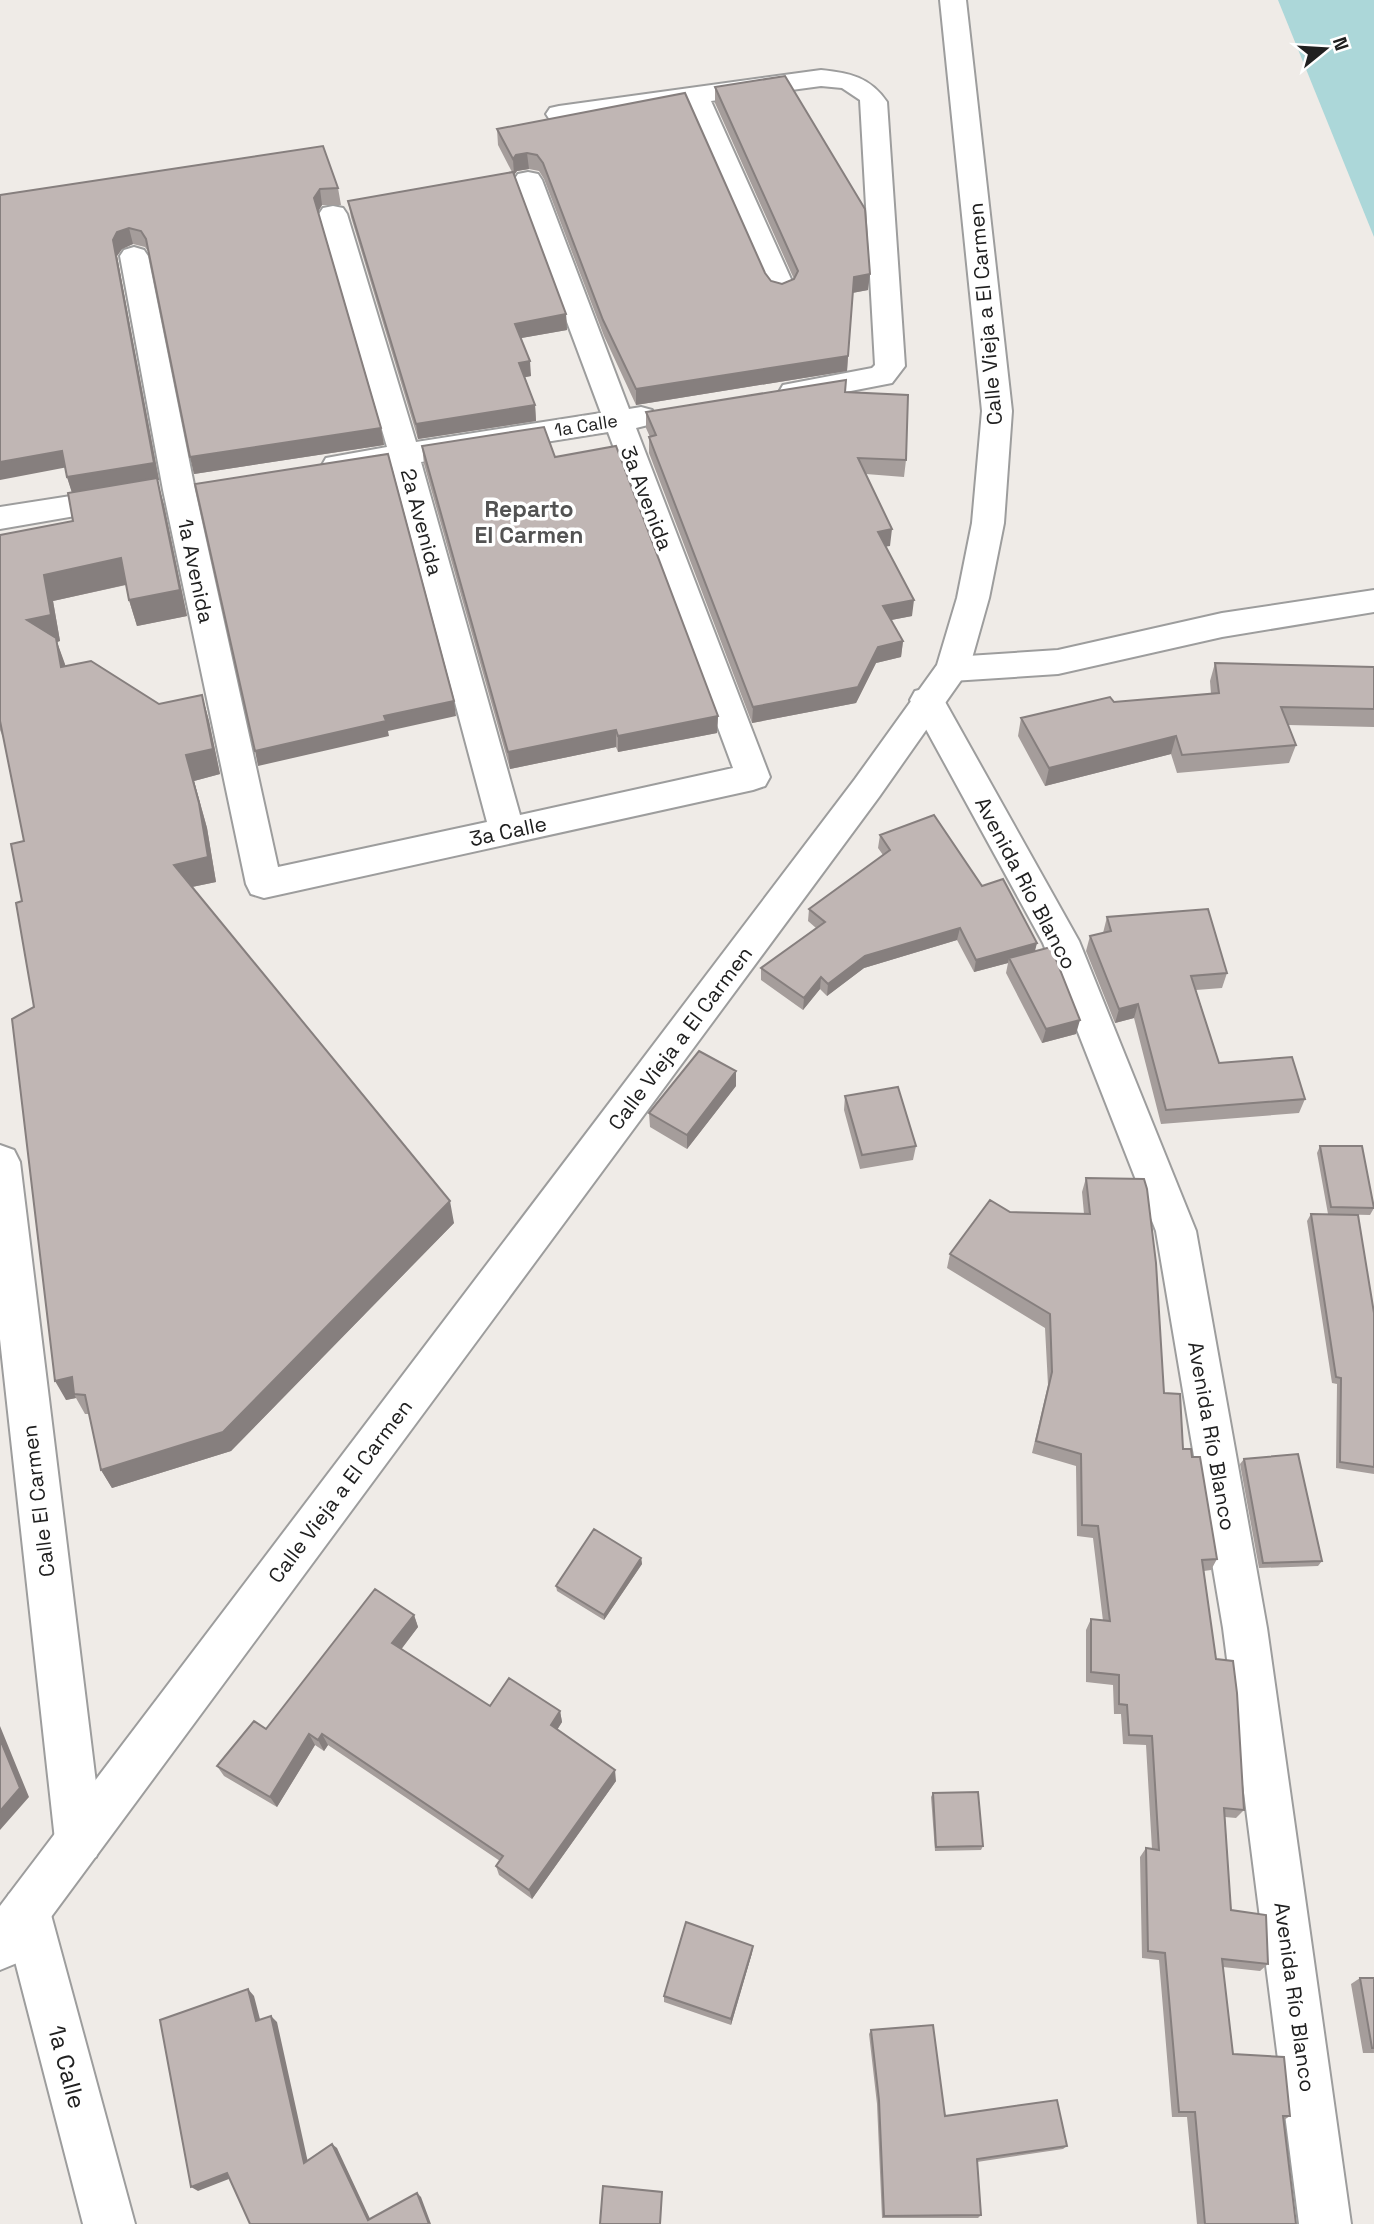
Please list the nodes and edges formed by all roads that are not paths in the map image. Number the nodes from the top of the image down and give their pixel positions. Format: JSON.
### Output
{"nodes":[{"id":1,"x":953,"y":0,"type":"edge"},
{"id":2,"x":695,"y":95,"type":"junction"},
{"id":3,"x":559,"y":114,"type":"edge"},
{"id":4,"x":528,"y":180,"type":"dead end"},
{"id":5,"x":333,"y":214,"type":"edge"},
{"id":6,"x":134,"y":256,"type":"edge"},
{"id":7,"x":781,"y":288,"type":"edge"},
{"id":8,"x":764,"y":397,"type":"edge"},
{"id":9,"x":671,"y":412,"type":"edge"},
{"id":10,"x":618,"y":420,"type":"junction"},
{"id":11,"x":404,"y":454,"type":"junction"},
{"id":12,"x":311,"y":469,"type":"edge"},
{"id":13,"x":192,"y":488,"type":"junction"},
{"id":14,"x":0,"y":518,"type":"edge"},
{"id":15,"x":1374,"y":601,"type":"edge"},
{"id":16,"x":940,"y":685,"type":"junction"},
{"id":17,"x":753,"y":777,"type":"joint"},
{"id":18,"x":507,"y":831,"type":"junction"},
{"id":19,"x":264,"y":884,"type":"joint"},
{"id":20,"x":0,"y":1162,"type":"edge"},
{"id":21,"x":6,"y":1276,"type":"edge"},
{"id":22,"x":79,"y":1840,"type":"junction"},
{"id":23,"x":13,"y":1928,"type":"edge"},
{"id":24,"x":108,"y":2224,"type":"edge"},
{"id":25,"x":1325,"y":2224,"type":"edge"}],
"edges":[{"from":1,"to":16,"type":"street","name":"Calle Vieja a El Carmen"},
{"from":2,"to":3,"type":"street"},
{"from":2,"to":7,"type":"street"},
{"from":2,"to":8,"type":"street"},
{"from":4,"to":10,"type":"street","name":"3a Avenida"},
{"from":5,"to":11,"type":"street","name":"2a Avenida"},
{"from":6,"to":13,"type":"street","name":"1a Avenida"},
{"from":9,"to":10,"type":"street","name":"1a Calle"},
{"from":10,"to":11,"type":"street","name":"1a Calle"},
{"from":10,"to":17,"type":"street","name":"3a Avenida"},
{"from":11,"to":12,"type":"street","name":"1a Calle"},
{"from":11,"to":18,"type":"street","name":"2a Avenida"},
{"from":13,"to":14,"type":"street"},
{"from":13,"to":19,"type":"street","name":"1a Avenida"},
{"from":15,"to":16,"type":"street"},
{"from":16,"to":22,"type":"street","name":"Calle Vieja a El Carmen"},
{"from":16,"to":25,"type":"street","name":"Avenida Río Blanco"},
{"from":17,"to":18,"type":"street","name":"3a Calle"},
{"from":18,"to":19,"type":"street","name":"3a Calle"},
{"from":20,"to":21,"type":"street","name":"Calle El Carmen"},
{"from":21,"to":22,"type":"street","name":"Calle El Carmen"},
{"from":22,"to":23,"type":"street","name":"Calle Vieja a El Carmen"},
{"from":23,"to":24,"type":"street","name":"1a Calle"}]}
